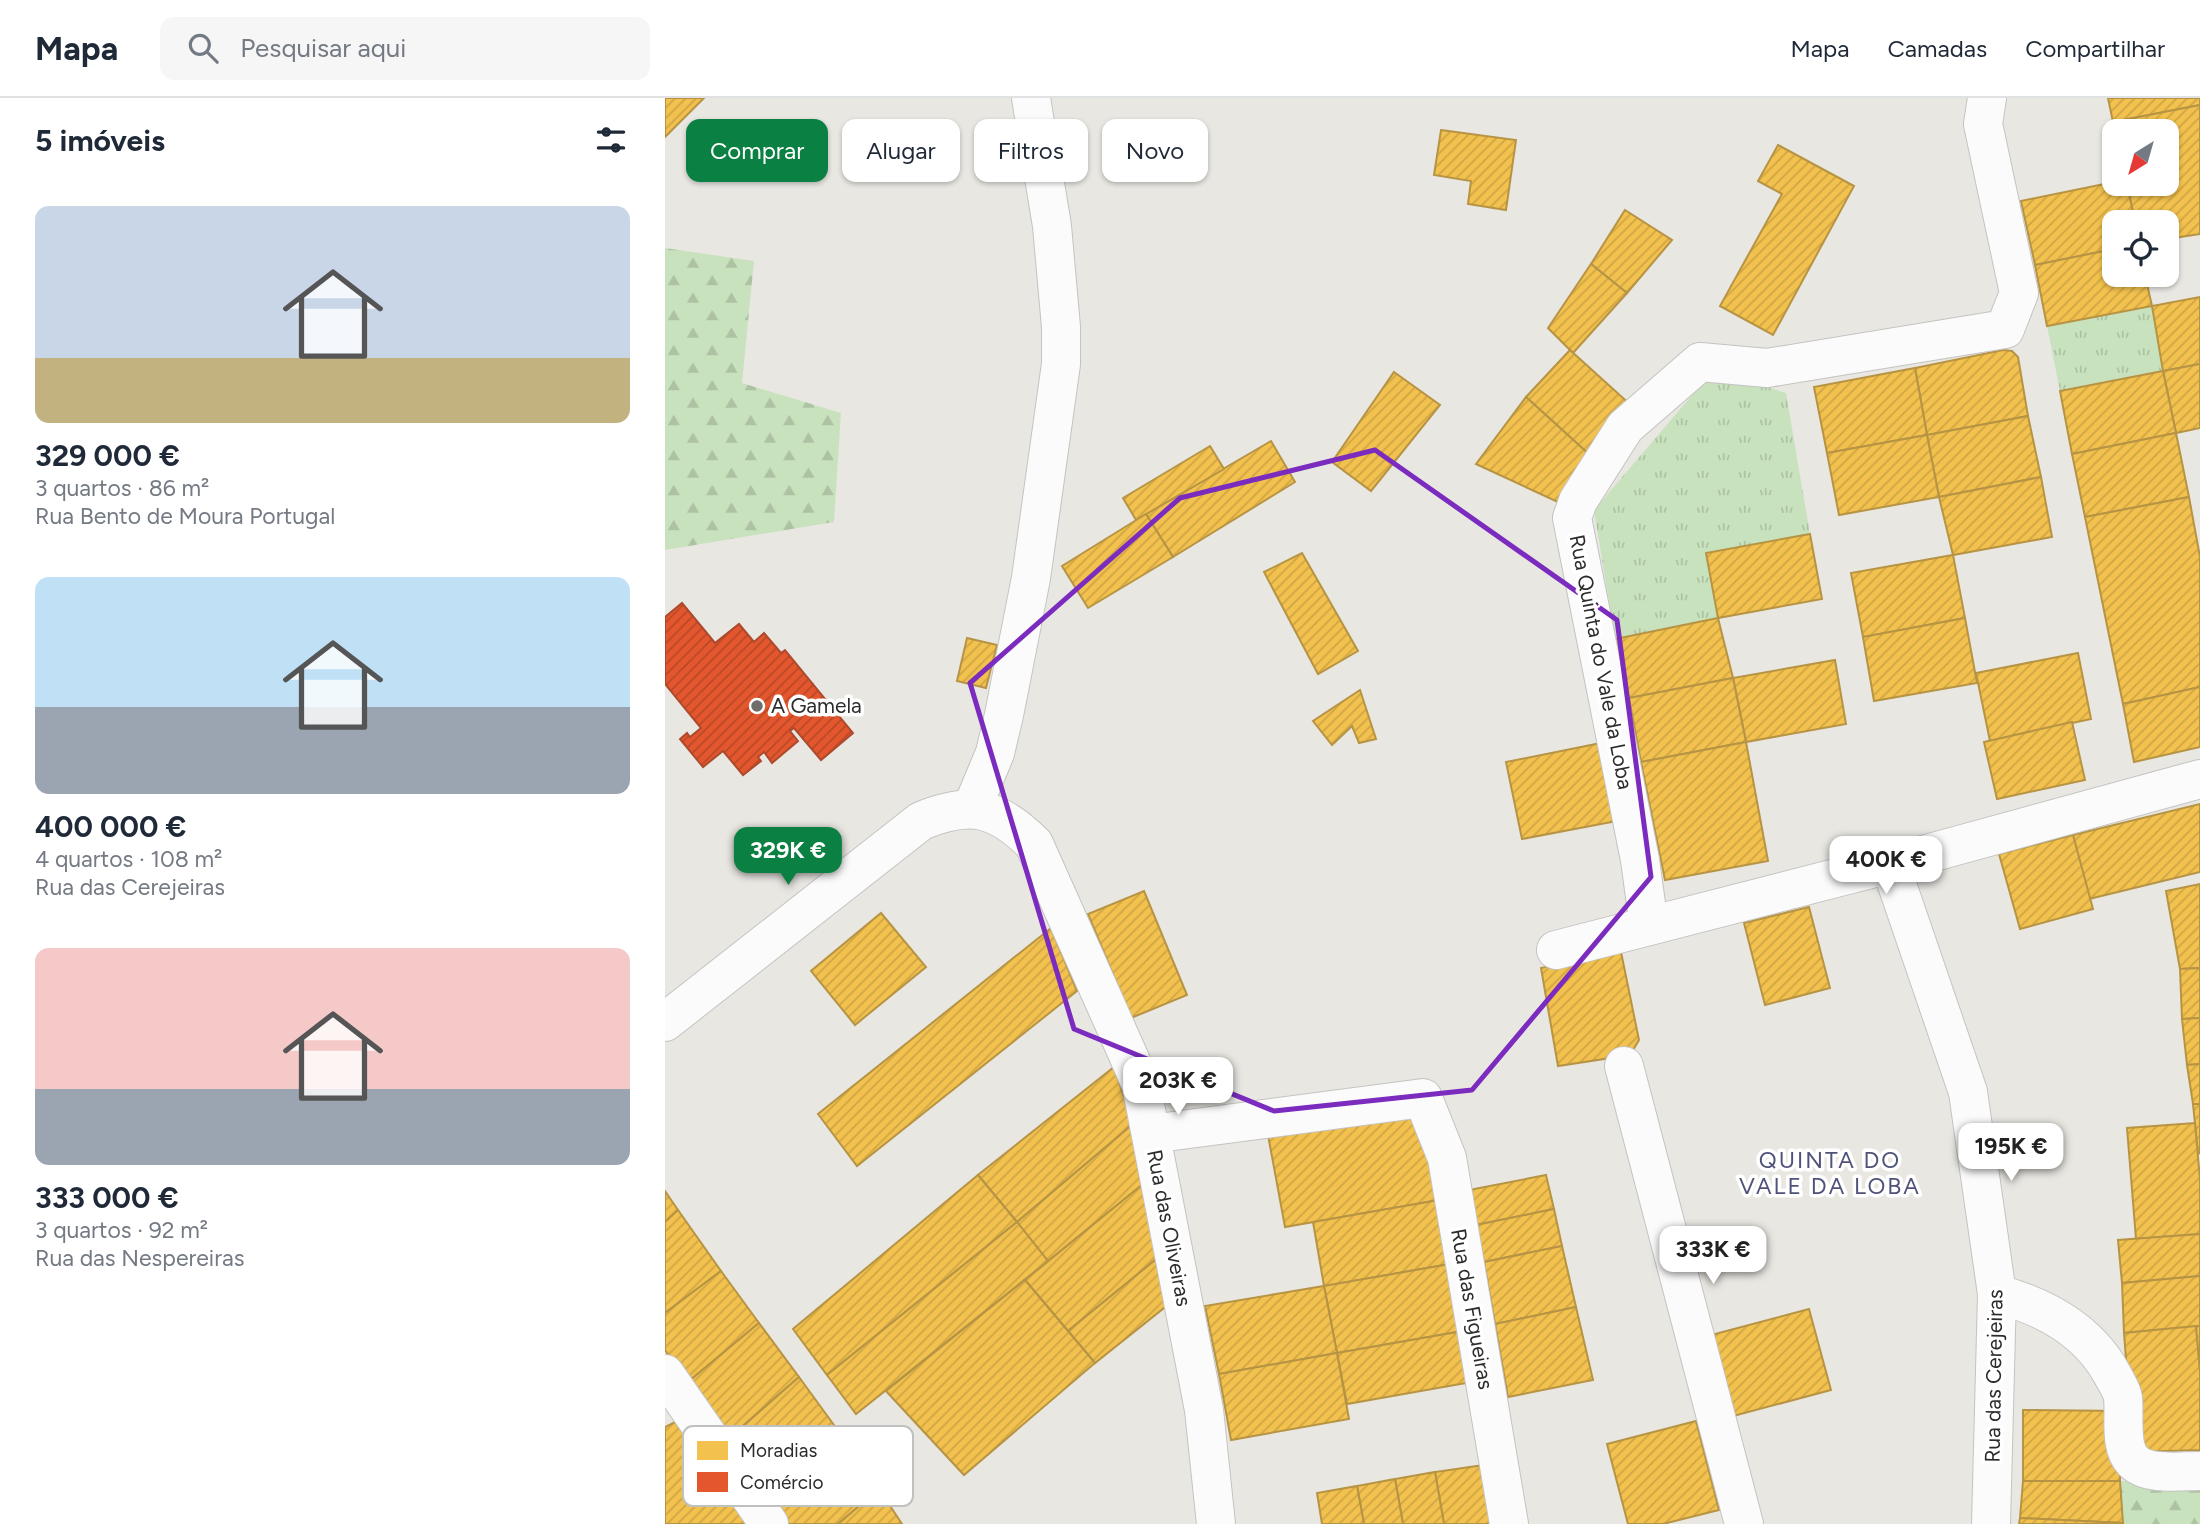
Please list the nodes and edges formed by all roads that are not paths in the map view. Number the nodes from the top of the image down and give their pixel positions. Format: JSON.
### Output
{"nodes":[{"id":1,"x":1031,"y":98,"type":"edge"},
{"id":2,"x":1987,"y":98,"type":"edge"},
{"id":3,"x":2200,"y":779,"type":"edge"},
{"id":4,"x":959,"y":810,"type":"junction"},
{"id":5,"x":1890,"y":864,"type":"junction"},
{"id":6,"x":1649,"y":926,"type":"junction"},
{"id":7,"x":1556,"y":950,"type":"dead end"},
{"id":8,"x":665,"y":1022,"type":"edge"},
{"id":9,"x":1624,"y":1066,"type":"dead end"},
{"id":10,"x":1151,"y":1134,"type":"junction"},
{"id":11,"x":1997,"y":1294,"type":"junction"},
{"id":12,"x":665,"y":1374,"type":"edge"},
{"id":13,"x":701,"y":1426,"type":"edge"},
{"id":14,"x":2200,"y":1471,"type":"edge"},
{"id":15,"x":757,"y":1506,"type":"edge"},
{"id":16,"x":1739,"y":1523,"type":"edge"},
{"id":17,"x":769,"y":1524,"type":"edge"},
{"id":18,"x":1216,"y":1524,"type":"edge"},
{"id":19,"x":1509,"y":1524,"type":"edge"},
{"id":20,"x":1991,"y":1524,"type":"edge"}],
"edges":[{"from":1,"to":4,"type":"street"},
{"from":2,"to":6,"type":"street","name":"Rua Quinta do Vale da Loba"},
{"from":3,"to":5,"type":"street"},
{"from":4,"to":8,"type":"street"},
{"from":4,"to":10,"type":"street","name":"Rua das Oliveiras"},
{"from":5,"to":6,"type":"street"},
{"from":5,"to":11,"type":"street","name":"Rua das Cerejeiras"},
{"from":6,"to":7,"type":"street"},
{"from":9,"to":16,"type":"street"},
{"from":10,"to":18,"type":"street","name":"Rua das Oliveiras"},
{"from":10,"to":19,"type":"street","name":"Rua das Figueiras"},
{"from":11,"to":14,"type":"street"},
{"from":11,"to":20,"type":"street","name":"Rua das Cerejeiras"},
{"from":12,"to":13,"type":"street"},
{"from":15,"to":17,"type":"street"}]}
